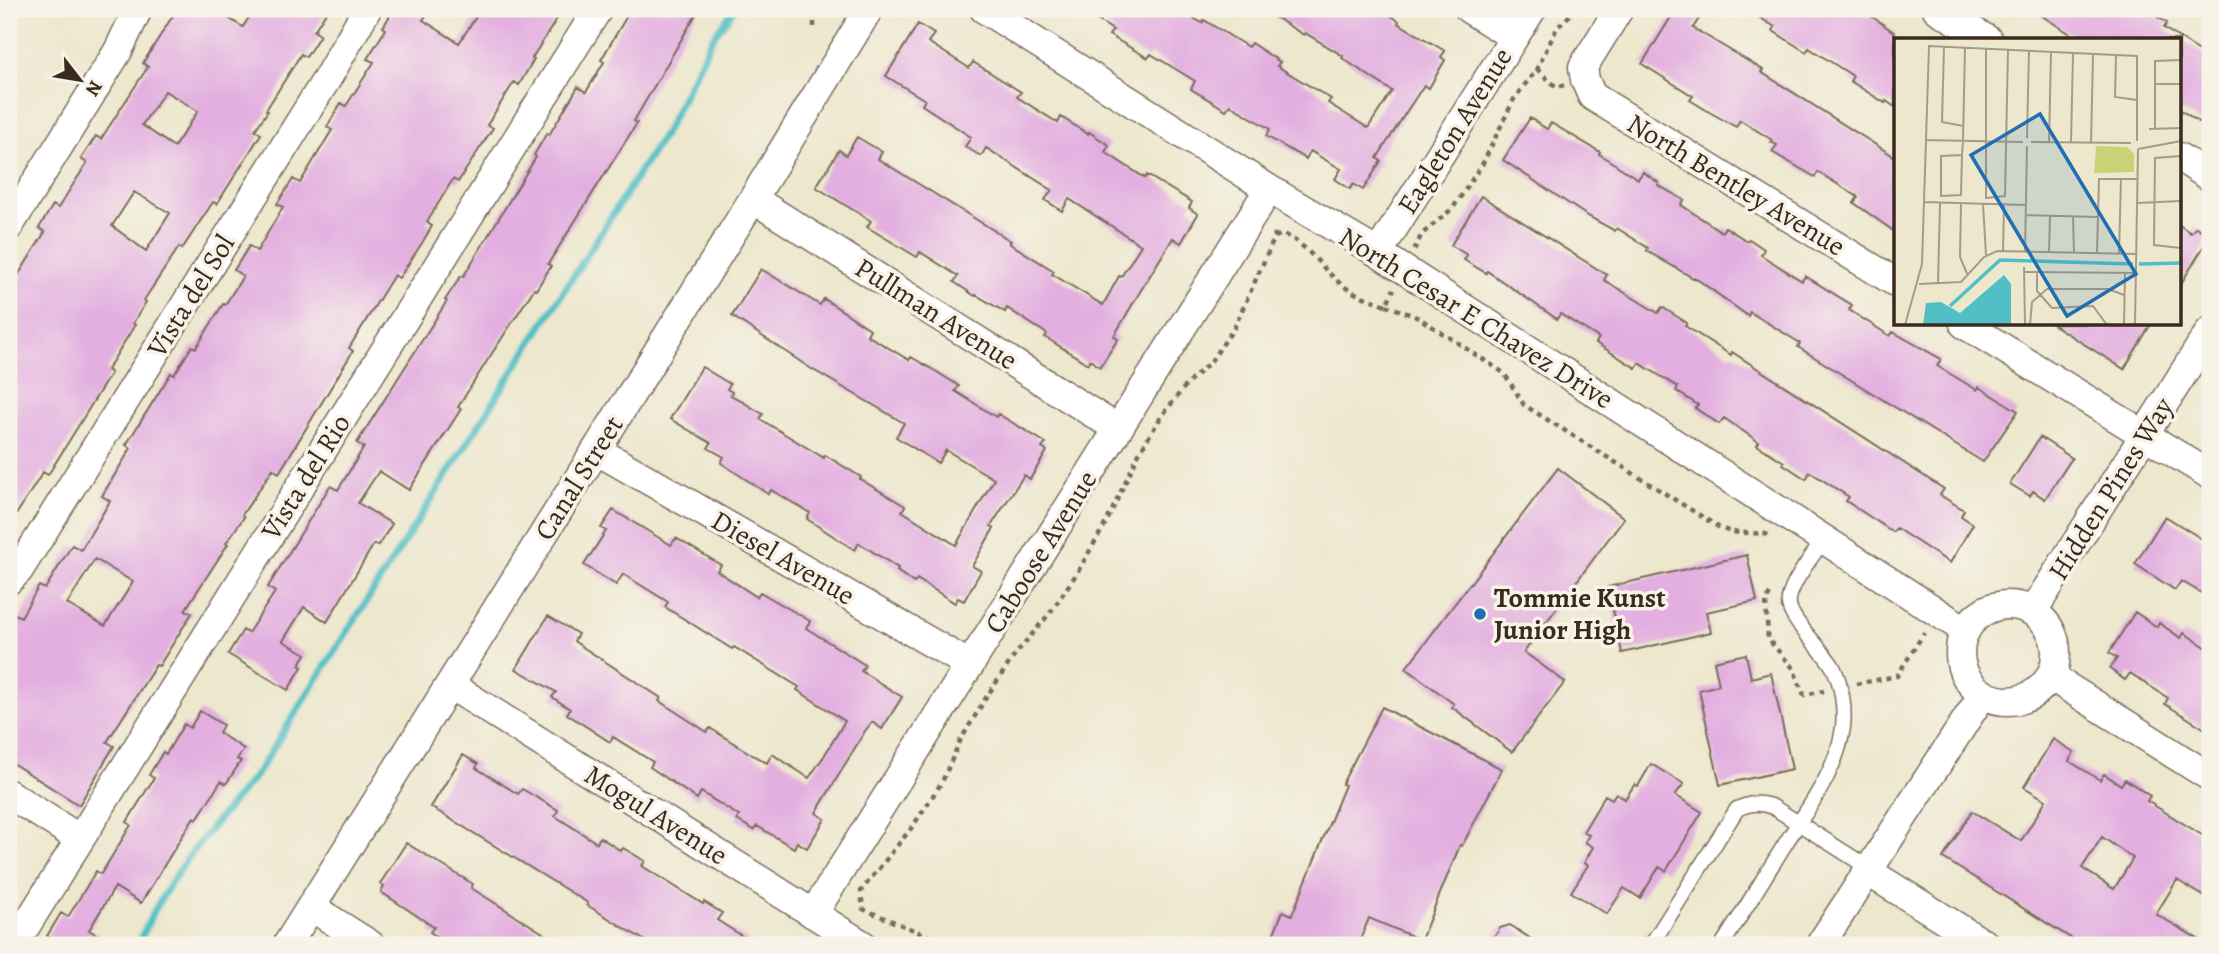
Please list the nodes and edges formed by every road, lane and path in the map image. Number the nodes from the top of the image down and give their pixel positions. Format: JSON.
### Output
{"nodes":[{"id":1,"x":138,"y":9,"type":"edge"},
{"id":2,"x":367,"y":9,"type":"edge"},
{"id":3,"x":598,"y":9,"type":"edge"},
{"id":4,"x":821,"y":9,"type":"edge"},
{"id":5,"x":869,"y":9,"type":"edge"},
{"id":6,"x":984,"y":9,"type":"edge"},
{"id":7,"x":1469,"y":9,"type":"edge"},
{"id":8,"x":1532,"y":9,"type":"edge"},
{"id":9,"x":1619,"y":9,"type":"edge"},
{"id":10,"x":1937,"y":9,"type":"edge"},
{"id":11,"x":814,"y":27,"type":"dead end"},
{"id":12,"x":1514,"y":37,"type":"junction"},
{"id":13,"x":1986,"y":38,"type":"edge"},
{"id":14,"x":2180,"y":158,"type":"edge"},
{"id":15,"x":2210,"y":177,"type":"edge"},
{"id":16,"x":1269,"y":189,"type":"junction"},
{"id":17,"x":753,"y":200,"type":"junction"},
{"id":18,"x":9,"y":226,"type":"edge"},
{"id":19,"x":1378,"y":253,"type":"junction"},
{"id":20,"x":1894,"y":281,"type":"edge"},
{"id":21,"x":1386,"y":304,"type":"dead end"},
{"id":22,"x":1967,"y":326,"type":"edge"},
{"id":23,"x":2210,"y":331,"type":"edge"},
{"id":24,"x":1118,"y":429,"type":"junction"},
{"id":25,"x":2146,"y":434,"type":"junction"},
{"id":26,"x":596,"y":450,"type":"junction"},
{"id":27,"x":2210,"y":475,"type":"edge"},
{"id":28,"x":1824,"y":539,"type":"junction"},
{"id":29,"x":1776,"y":541,"type":"dead end"},
{"id":30,"x":9,"y":580,"type":"edge"},
{"id":31,"x":1772,"y":590,"type":"dead end"},
{"id":32,"x":2033,"y":611,"type":"junction"},
{"id":33,"x":1928,"y":628,"type":"dead end"},
{"id":34,"x":1965,"y":630,"type":"junction"},
{"id":35,"x":970,"y":666,"type":"junction"},
{"id":36,"x":2050,"y":676,"type":"junction"},
{"id":37,"x":450,"y":685,"type":"junction"},
{"id":38,"x":1840,"y":688,"type":"junction"},
{"id":39,"x":1983,"y":694,"type":"junction"},
{"id":40,"x":2210,"y":776,"type":"edge"},
{"id":41,"x":9,"y":794,"type":"edge"},
{"id":42,"x":1798,"y":824,"type":"junction"},
{"id":43,"x":80,"y":839,"type":"junction"},
{"id":44,"x":1868,"y":869,"type":"junction"},
{"id":45,"x":310,"y":907,"type":"junction"},
{"id":46,"x":813,"y":914,"type":"junction"},
{"id":47,"x":14,"y":945,"type":"edge"},
{"id":48,"x":287,"y":945,"type":"edge"},
{"id":49,"x":371,"y":945,"type":"edge"},
{"id":50,"x":863,"y":945,"type":"edge"},
{"id":51,"x":950,"y":945,"type":"edge"},
{"id":52,"x":1651,"y":945,"type":"edge"},
{"id":53,"x":1722,"y":945,"type":"edge"},
{"id":54,"x":1820,"y":945,"type":"edge"},
{"id":55,"x":1986,"y":945,"type":"edge"}],
"edges":[{"from":1,"to":18,"type":"street"},
{"from":2,"to":30,"type":"street","name":"Vista del Sol"},
{"from":3,"to":43,"type":"street","name":"Vista del Rio"},
{"from":4,"to":11,"type":"path"},
{"from":5,"to":17,"type":"street","name":"Canal Street"},
{"from":6,"to":16,"type":"street","name":"North Cesar E Chavez Drive"},
{"from":7,"to":12,"type":"street"},
{"from":8,"to":12,"type":"street","name":"Eagleton Avenue"},
{"from":9,"to":20,"type":"street","name":"North Bentley Avenue"},
{"from":10,"to":13,"type":"street"},
{"from":12,"to":19,"type":"street","name":"Eagleton Avenue"},
{"from":14,"to":15,"type":"street"},
{"from":16,"to":19,"type":"street","name":"North Cesar E Chavez Drive"},
{"from":16,"to":24,"type":"street","name":"Caboose Avenue"},
{"from":16,"to":51,"type":"path"},
{"from":17,"to":24,"type":"street","name":"Pullman Avenue"},
{"from":17,"to":26,"type":"street","name":"Canal Street"},
{"from":19,"to":28,"type":"street","name":"North Cesar E Chavez Drive"},
{"from":21,"to":29,"type":"path"},
{"from":22,"to":25,"type":"street"},
{"from":23,"to":25,"type":"street","name":"Hidden Pines Way"},
{"from":24,"to":35,"type":"street","name":"Caboose Avenue"},
{"from":25,"to":27,"type":"street"},
{"from":25,"to":32,"type":"street","name":"Hidden Pines Way"},
{"from":26,"to":35,"type":"street","name":"Diesel Avenue"},
{"from":26,"to":37,"type":"street","name":"Canal Street"},
{"from":28,"to":34,"type":"street","name":"North Cesar E Chavez Drive"},
{"from":28,"to":38,"type":"lane"},
{"from":31,"to":38,"type":"path"},
{"from":32,"to":34,"type":"street"},
{"from":32,"to":36,"type":"street"},
{"from":33,"to":38,"type":"path"},
{"from":34,"to":39,"type":"street"},
{"from":35,"to":46,"type":"street","name":"Caboose Avenue"},
{"from":36,"to":39,"type":"street"},
{"from":36,"to":40,"type":"street"},
{"from":37,"to":45,"type":"street","name":"Canal Street"},
{"from":37,"to":46,"type":"street","name":"Mogul Avenue"},
{"from":38,"to":42,"type":"lane"},
{"from":39,"to":44,"type":"street"},
{"from":41,"to":43,"type":"street"},
{"from":42,"to":44,"type":"lane"},
{"from":42,"to":52,"type":"lane"},
{"from":42,"to":53,"type":"lane"},
{"from":43,"to":47,"type":"street","name":"Vista del Rio"},
{"from":44,"to":54,"type":"street"},
{"from":44,"to":55,"type":"street"},
{"from":45,"to":48,"type":"street","name":"Canal Street"},
{"from":45,"to":49,"type":"street"},
{"from":46,"to":50,"type":"street","name":"Mogul Avenue"}]}
